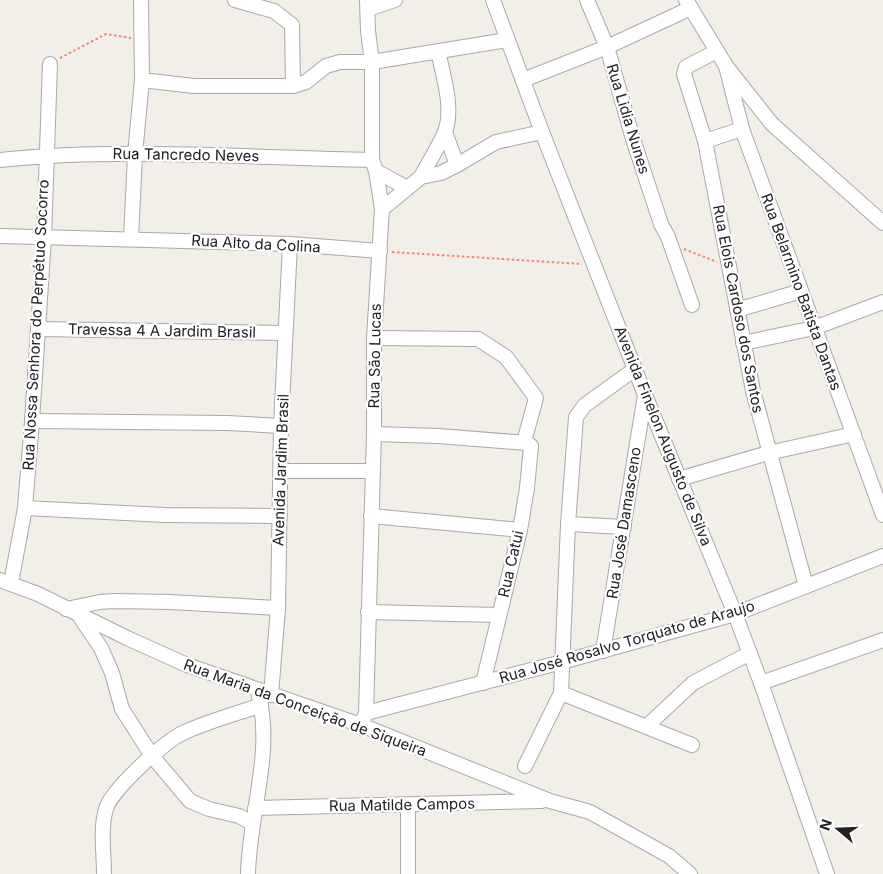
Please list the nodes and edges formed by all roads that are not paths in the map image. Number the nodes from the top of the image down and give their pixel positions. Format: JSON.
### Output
{"nodes":[{"id":1,"x":141,"y":0,"type":"edge"},
{"id":2,"x":234,"y":0,"type":"edge"},
{"id":3,"x":395,"y":0,"type":"edge"},
{"id":4,"x":493,"y":0,"type":"edge"},
{"id":5,"x":587,"y":0,"type":"edge"},
{"id":6,"x":368,"y":4,"type":"edge"},
{"id":7,"x":688,"y":4,"type":"edge"},
{"id":8,"x":506,"y":40,"type":"junction"},
{"id":9,"x":606,"y":47,"type":"junction"},
{"id":10,"x":438,"y":51,"type":"junction"},
{"id":11,"x":717,"y":51,"type":"junction"},
{"id":12,"x":372,"y":62,"type":"junction"},
{"id":13,"x":50,"y":64,"type":"road end"},
{"id":14,"x":726,"y":66,"type":"junction"},
{"id":15,"x":142,"y":80,"type":"junction"},
{"id":16,"x":523,"y":80,"type":"junction"},
{"id":17,"x":293,"y":86,"type":"junction"},
{"id":18,"x":742,"y":129,"type":"junction"},
{"id":19,"x":445,"y":132,"type":"junction"},
{"id":20,"x":542,"y":132,"type":"junction"},
{"id":21,"x":705,"y":141,"type":"junction"},
{"id":22,"x":135,"y":154,"type":"junction"},
{"id":23,"x":45,"y":156,"type":"junction"},
{"id":24,"x":0,"y":160,"type":"edge"},
{"id":25,"x":457,"y":165,"type":"junction"},
{"id":26,"x":374,"y":166,"type":"junction"},
{"id":27,"x":421,"y":177,"type":"junction"},
{"id":28,"x":408,"y":188,"type":"junction"},
{"id":29,"x":382,"y":210,"type":"junction"},
{"id":30,"x":883,"y":222,"type":"edge"},
{"id":31,"x":0,"y":236,"type":"edge"},
{"id":32,"x":44,"y":238,"type":"junction"},
{"id":33,"x":132,"y":239,"type":"junction"},
{"id":34,"x":290,"y":244,"type":"junction"},
{"id":35,"x":380,"y":251,"type":"junction"},
{"id":36,"x":801,"y":291,"type":"junction"},
{"id":37,"x":883,"y":302,"type":"edge"},
{"id":38,"x":692,"y":305,"type":"dead end"},
{"id":39,"x":737,"y":310,"type":"junction"},
{"id":40,"x":814,"y":328,"type":"junction"},
{"id":41,"x":38,"y":330,"type":"junction"},
{"id":42,"x":286,"y":333,"type":"junction"},
{"id":43,"x":374,"y":338,"type":"junction"},
{"id":44,"x":743,"y":343,"type":"junction"},
{"id":45,"x":635,"y":369,"type":"junction"},
{"id":46,"x":645,"y":395,"type":"junction"},
{"id":47,"x":32,"y":421,"type":"junction"},
{"id":48,"x":281,"y":426,"type":"junction"},
{"id":49,"x":374,"y":434,"type":"junction"},
{"id":50,"x":854,"y":434,"type":"junction"},
{"id":51,"x":527,"y":444,"type":"junction"},
{"id":52,"x":768,"y":453,"type":"junction"},
{"id":53,"x":281,"y":471,"type":"junction"},
{"id":54,"x":373,"y":471,"type":"junction"},
{"id":55,"x":678,"y":480,"type":"junction"},
{"id":56,"x":25,"y":508,"type":"junction"},
{"id":57,"x":280,"y":516,"type":"junction"},
{"id":58,"x":372,"y":516,"type":"junction"},
{"id":59,"x":883,"y":516,"type":"edge"},
{"id":60,"x":568,"y":524,"type":"junction"},
{"id":61,"x":624,"y":527,"type":"junction"},
{"id":62,"x":520,"y":530,"type":"junction"},
{"id":63,"x":883,"y":556,"type":"edge"},
{"id":64,"x":5,"y":582,"type":"edge"},
{"id":65,"x":806,"y":586,"type":"junction"},
{"id":66,"x":278,"y":608,"type":"junction"},
{"id":67,"x":72,"y":612,"type":"junction"},
{"id":68,"x":368,"y":612,"type":"junction"},
{"id":69,"x":735,"y":614,"type":"junction"},
{"id":70,"x":499,"y":616,"type":"junction"},
{"id":71,"x":883,"y":640,"type":"edge"},
{"id":72,"x":603,"y":651,"type":"junction"},
{"id":73,"x":750,"y":653,"type":"junction"},
{"id":74,"x":562,"y":662,"type":"junction"},
{"id":75,"x":483,"y":683,"type":"junction"},
{"id":76,"x":761,"y":683,"type":"junction"},
{"id":77,"x":561,"y":693,"type":"junction"},
{"id":78,"x":266,"y":700,"type":"junction"},
{"id":79,"x":364,"y":719,"type":"junction"},
{"id":80,"x":647,"y":726,"type":"junction"},
{"id":81,"x":692,"y":745,"type":"dead end"},
{"id":82,"x":152,"y":756,"type":"junction"},
{"id":83,"x":525,"y":766,"type":"dead end"},
{"id":84,"x":550,"y":801,"type":"junction"},
{"id":85,"x":408,"y":805,"type":"junction"},
{"id":86,"x":255,"y":808,"type":"junction"},
{"id":87,"x":252,"y":823,"type":"junction"},
{"id":88,"x":104,"y":874,"type":"edge"},
{"id":89,"x":248,"y":874,"type":"edge"},
{"id":90,"x":408,"y":874,"type":"edge"},
{"id":91,"x":690,"y":874,"type":"edge"},
{"id":92,"x":828,"y":874,"type":"edge"}],
"edges":[{"from":1,"to":15,"type":"street"},
{"from":2,"to":17,"type":"street"},
{"from":3,"to":6,"type":"street"},
{"from":4,"to":8,"type":"street","name":"Avenida Finelon Augusto de Silva"},
{"from":5,"to":9,"type":"street","name":"Rua Lidia Nunes"},
{"from":6,"to":12,"type":"street","name":"Rua São Lucas"},
{"from":7,"to":9,"type":"street"},
{"from":7,"to":11,"type":"street"},
{"from":8,"to":10,"type":"street"},
{"from":8,"to":16,"type":"street","name":"Avenida Finelon Augusto de Silva"},
{"from":9,"to":16,"type":"street"},
{"from":9,"to":38,"type":"street","name":"Rua Lidia Nunes"},
{"from":10,"to":12,"type":"street"},
{"from":10,"to":19,"type":"street"},
{"from":11,"to":14,"type":"street"},
{"from":11,"to":21,"type":"street","name":"Rua Elois Cardoso dos Santos"},
{"from":12,"to":17,"type":"street"},
{"from":12,"to":26,"type":"street","name":"Rua São Lucas"},
{"from":13,"to":23,"type":"street","name":"Rua Nossa Senhora do Perpétuo Socorro"},
{"from":14,"to":18,"type":"street","name":"Rua Belarmino Batista Dantas"},
{"from":14,"to":30,"type":"street"},
{"from":15,"to":17,"type":"street"},
{"from":15,"to":22,"type":"street"},
{"from":16,"to":20,"type":"street","name":"Avenida Finelon Augusto de Silva"},
{"from":18,"to":21,"type":"street"},
{"from":18,"to":36,"type":"street","name":"Rua Belarmino Batista Dantas"},
{"from":19,"to":25,"type":"street"},
{"from":19,"to":27,"type":"street"},
{"from":20,"to":25,"type":"street"},
{"from":20,"to":45,"type":"street","name":"Avenida Finelon Augusto de Silva"},
{"from":21,"to":39,"type":"street","name":"Rua Elois Cardoso dos Santos"},
{"from":22,"to":23,"type":"street","name":"Rua Tancredo Neves"},
{"from":22,"to":26,"type":"street","name":"Rua Tancredo Neves"},
{"from":22,"to":33,"type":"street"},
{"from":23,"to":24,"type":"street","name":"Rua Tancredo Neves"},
{"from":23,"to":32,"type":"street","name":"Rua Nossa Senhora do Perpétuo Socorro"},
{"from":25,"to":27,"type":"street"},
{"from":26,"to":28,"type":"street"},
{"from":26,"to":29,"type":"street","name":"Rua São Lucas"},
{"from":27,"to":28,"type":"street"},
{"from":28,"to":29,"type":"street"},
{"from":29,"to":35,"type":"street","name":"Rua São Lucas"},
{"from":31,"to":32,"type":"street","name":"Rua Alto da Colina"},
{"from":32,"to":33,"type":"street","name":"Rua Alto da Colina"},
{"from":32,"to":41,"type":"street","name":"Rua Nossa Senhora do Perpétuo Socorro"},
{"from":33,"to":34,"type":"street","name":"Rua Alto da Colina"},
{"from":34,"to":35,"type":"street","name":"Rua Alto da Colina"},
{"from":34,"to":42,"type":"street","name":"Avenida Jardim Brasil"},
{"from":35,"to":43,"type":"street","name":"Rua São Lucas"},
{"from":36,"to":39,"type":"street"},
{"from":36,"to":40,"type":"street","name":"Rua Belarmino Batista Dantas"},
{"from":37,"to":40,"type":"street"},
{"from":39,"to":44,"type":"street","name":"Rua Elois Cardoso dos Santos"},
{"from":40,"to":44,"type":"street"},
{"from":40,"to":50,"type":"street","name":"Rua Belarmino Batista Dantas"},
{"from":41,"to":42,"type":"street","name":"Travessa 4 A Jardim Brasil"},
{"from":41,"to":47,"type":"street","name":"Rua Nossa Senhora do Perpétuo Socorro"},
{"from":42,"to":48,"type":"street","name":"Avenida Jardim Brasil"},
{"from":43,"to":49,"type":"street","name":"Rua São Lucas"},
{"from":43,"to":51,"type":"street","name":"Rua Catui"},
{"from":44,"to":52,"type":"street","name":"Rua Elois Cardoso dos Santos"},
{"from":45,"to":46,"type":"street","name":"Avenida Finelon Augusto de Silva"},
{"from":45,"to":60,"type":"street"},
{"from":46,"to":55,"type":"street","name":"Avenida Finelon Augusto de Silva"},
{"from":46,"to":61,"type":"street","name":"Rua José Damasceno"},
{"from":47,"to":48,"type":"street"},
{"from":47,"to":56,"type":"street","name":"Rua Nossa Senhora do Perpétuo Socorro"},
{"from":48,"to":53,"type":"street","name":"Avenida Jardim Brasil"},
{"from":49,"to":51,"type":"street"},
{"from":49,"to":54,"type":"street","name":"Rua São Lucas"},
{"from":50,"to":52,"type":"street"},
{"from":50,"to":59,"type":"street","name":"Rua Belarmino Batista Dantas"},
{"from":51,"to":62,"type":"street","name":"Rua Catui"},
{"from":52,"to":55,"type":"street"},
{"from":52,"to":65,"type":"street","name":"Rua Elois Cardoso dos Santos"},
{"from":53,"to":54,"type":"street"},
{"from":53,"to":57,"type":"street","name":"Avenida Jardim Brasil"},
{"from":54,"to":58,"type":"street","name":"Rua São Lucas"},
{"from":55,"to":69,"type":"street","name":"Avenida Finelon Augusto de Silva"},
{"from":56,"to":57,"type":"street"},
{"from":56,"to":64,"type":"street","name":"Rua Nossa Senhora do Perpétuo Socorro"},
{"from":57,"to":66,"type":"street","name":"Avenida Jardim Brasil"},
{"from":58,"to":62,"type":"street"},
{"from":58,"to":68,"type":"street","name":"Rua São Lucas"},
{"from":60,"to":61,"type":"street"},
{"from":60,"to":74,"type":"street"},
{"from":61,"to":72,"type":"street","name":"Rua José Damasceno"},
{"from":62,"to":70,"type":"street","name":"Rua Catui"},
{"from":63,"to":65,"type":"street","name":"Rua José Rosalvo Torquato de Araujo"},
{"from":64,"to":67,"type":"street","name":"Rua Maria da Conceição de Siqueira"},
{"from":65,"to":69,"type":"street","name":"Rua José Rosalvo Torquato de Araujo"},
{"from":66,"to":67,"type":"street"},
{"from":66,"to":78,"type":"street","name":"Avenida Jardim Brasil"},
{"from":67,"to":78,"type":"street","name":"Rua Maria da Conceição de Siqueira"},
{"from":67,"to":82,"type":"street"},
{"from":68,"to":70,"type":"street"},
{"from":68,"to":79,"type":"street","name":"Rua São Lucas"},
{"from":69,"to":72,"type":"street","name":"Rua José Rosalvo Torquato de Araujo"},
{"from":69,"to":73,"type":"street","name":"Avenida Finelon Augusto de Silva"},
{"from":70,"to":75,"type":"street","name":"Rua Catui"},
{"from":71,"to":76,"type":"street"},
{"from":72,"to":74,"type":"street","name":"Rua José Rosalvo Torquato de Araujo"},
{"from":73,"to":76,"type":"street","name":"Avenida Finelon Augusto de Silva"},
{"from":73,"to":80,"type":"street"},
{"from":74,"to":75,"type":"street","name":"Rua José Rosalvo Torquato de Araujo"},
{"from":74,"to":77,"type":"street"},
{"from":75,"to":79,"type":"street","name":"Rua José Rosalvo Torquato de Araujo"},
{"from":76,"to":92,"type":"street","name":"Avenida Finelon Augusto de Silva"},
{"from":77,"to":80,"type":"street"},
{"from":77,"to":83,"type":"street"},
{"from":78,"to":79,"type":"street","name":"Rua Maria da Conceição de Siqueira"},
{"from":78,"to":82,"type":"street"},
{"from":78,"to":86,"type":"street","name":"Avenida Jardim Brasil"},
{"from":79,"to":84,"type":"street","name":"Rua Maria da Conceição de Siqueira"},
{"from":80,"to":81,"type":"street"},
{"from":82,"to":87,"type":"street"},
{"from":82,"to":88,"type":"street"},
{"from":84,"to":85,"type":"street","name":"Rua Matilde Campos"},
{"from":84,"to":91,"type":"street","name":"Rua Maria da Conceição de Siqueira"},
{"from":85,"to":86,"type":"street","name":"Rua Matilde Campos"},
{"from":85,"to":90,"type":"street"},
{"from":86,"to":87,"type":"street","name":"Avenida Jardim Brasil"},
{"from":87,"to":89,"type":"street","name":"Avenida Jardim Brasil"}]}
